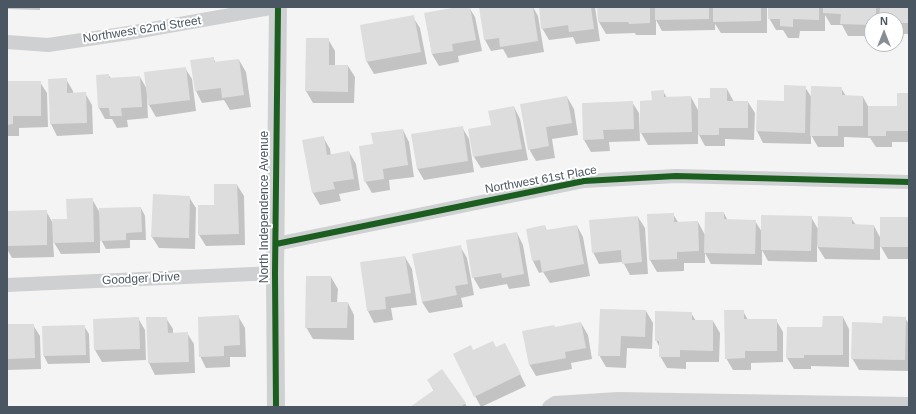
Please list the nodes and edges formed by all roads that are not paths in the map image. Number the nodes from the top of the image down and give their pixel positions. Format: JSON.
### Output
{"nodes":[{"id":1,"x":277,"y":7,"type":"edge"},
{"id":2,"x":7,"y":42,"type":"edge"},
{"id":3,"x":909,"y":182,"type":"edge"},
{"id":4,"x":276,"y":244,"type":"junction"},
{"id":5,"x":276,"y":273,"type":"junction"},
{"id":6,"x":7,"y":285,"type":"edge"},
{"id":7,"x":909,"y":404,"type":"edge"},
{"id":8,"x":276,"y":407,"type":"edge"},
{"id":9,"x":548,"y":407,"type":"edge"}],
"edges":[{"from":1,"to":2,"type":"street","name":"Northwest 62nd Street"},
{"from":1,"to":4,"type":"street","name":"North Independence Avenue"},
{"from":3,"to":4,"type":"street","name":"Northwest 61st Place"},
{"from":4,"to":5,"type":"street","name":"North Independence Avenue"},
{"from":5,"to":6,"type":"street","name":"Goodger Drive"},
{"from":5,"to":8,"type":"street","name":"North Independence Avenue"},
{"from":7,"to":9,"type":"street"}]}
